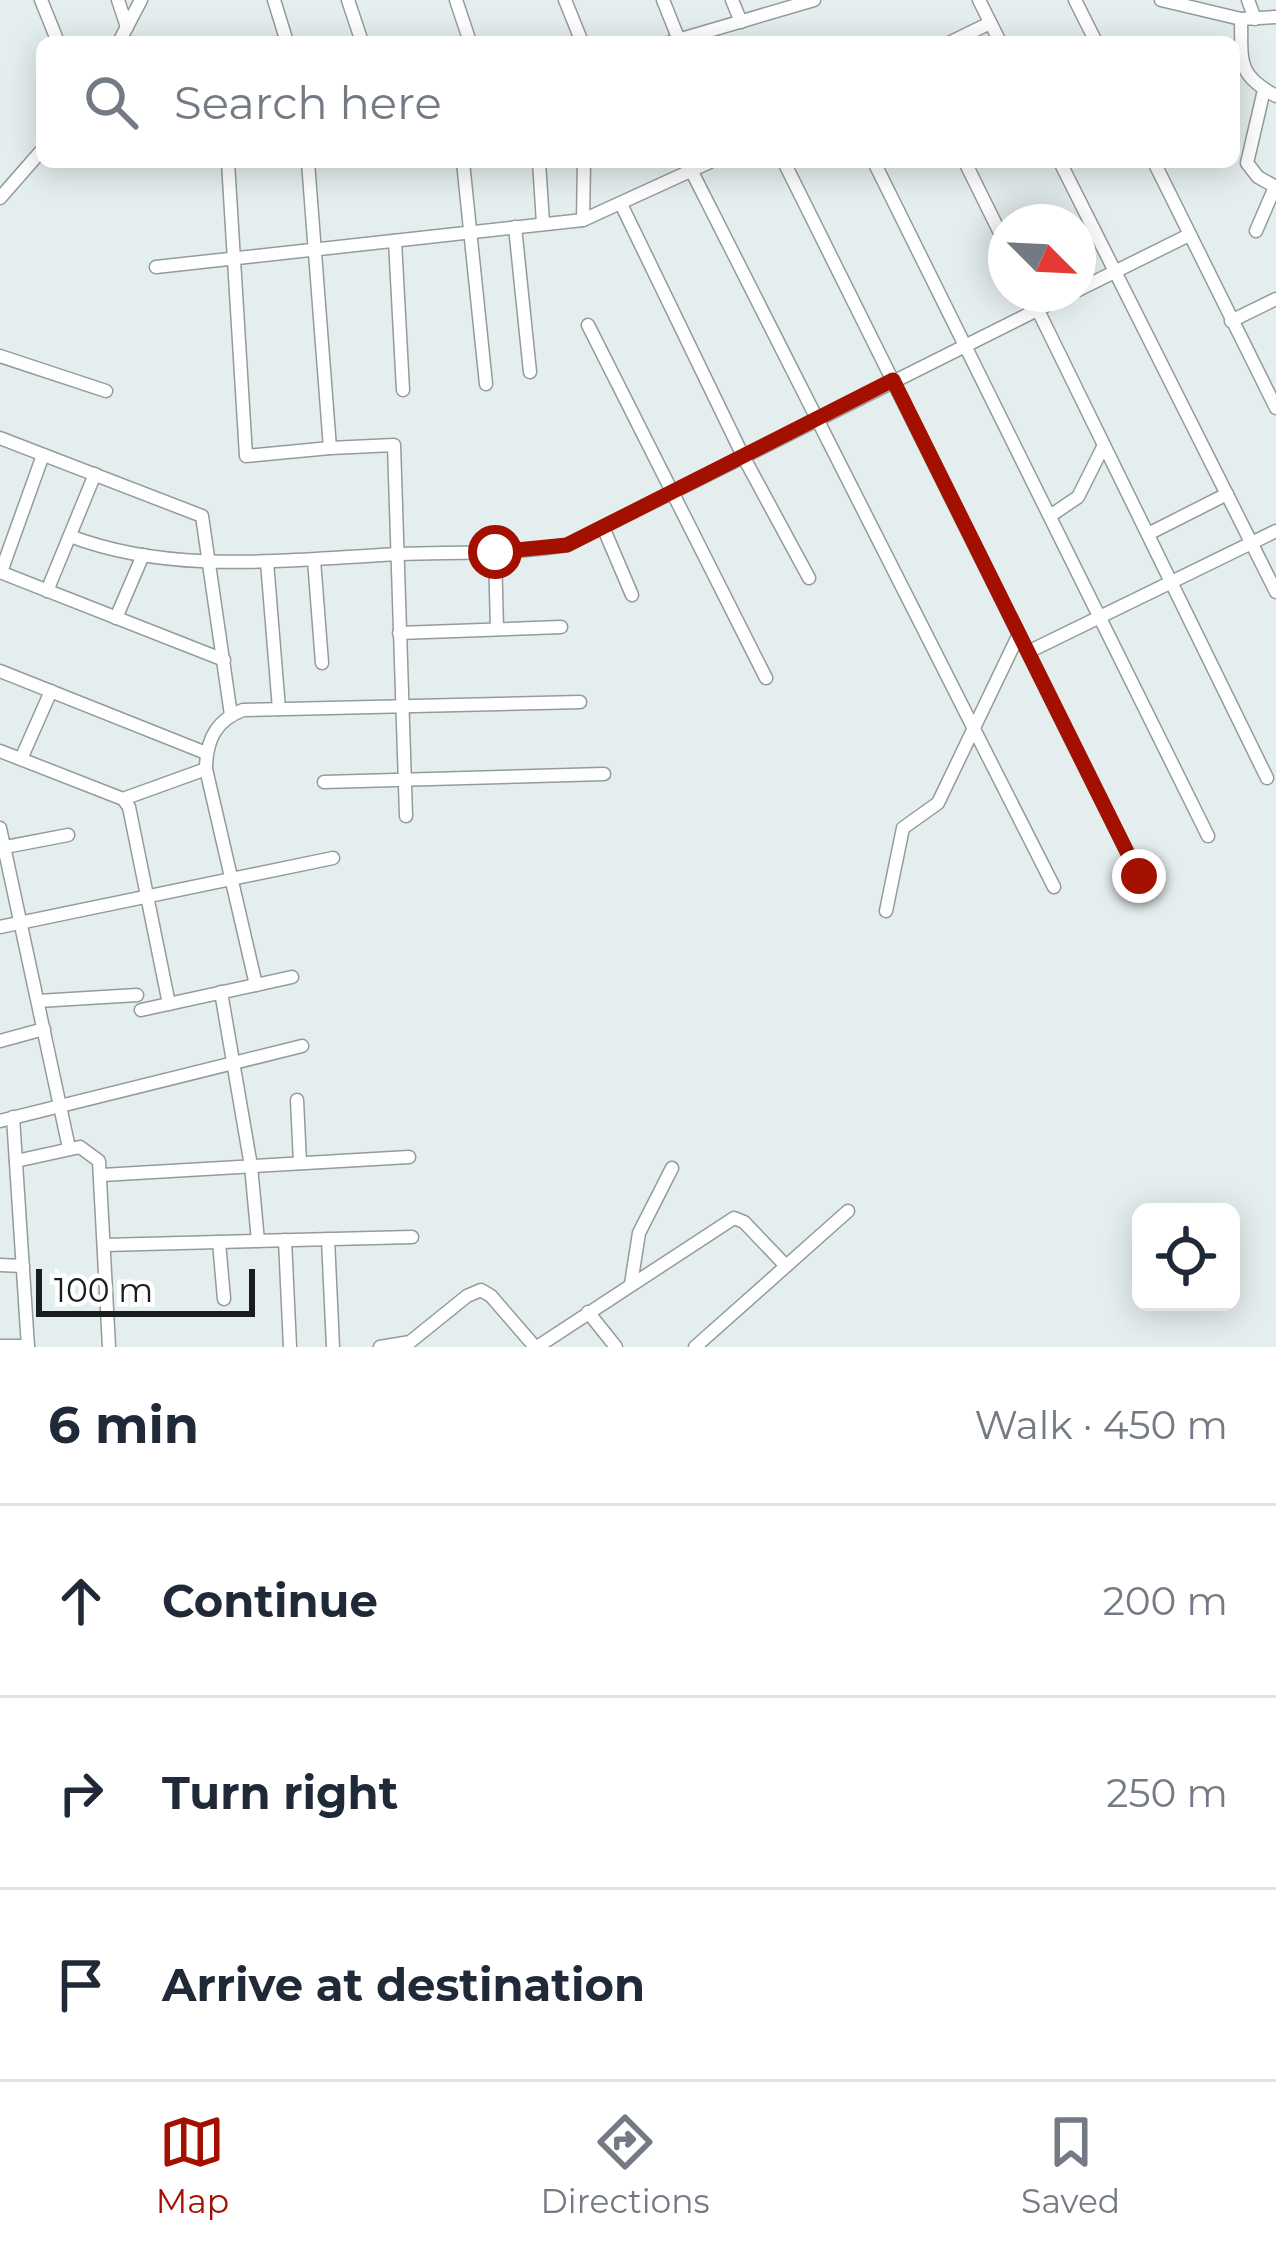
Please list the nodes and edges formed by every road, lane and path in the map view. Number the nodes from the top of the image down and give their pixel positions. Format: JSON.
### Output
{"nodes":[{"id":1,"x":41,"y":0,"type":"edge"},
{"id":2,"x":118,"y":0,"type":"edge"},
{"id":3,"x":141,"y":0,"type":"edge"},
{"id":4,"x":274,"y":0,"type":"edge"},
{"id":5,"x":348,"y":0,"type":"edge"},
{"id":6,"x":456,"y":0,"type":"edge"},
{"id":7,"x":565,"y":0,"type":"edge"},
{"id":8,"x":664,"y":0,"type":"edge"},
{"id":9,"x":732,"y":0,"type":"edge"},
{"id":10,"x":814,"y":0,"type":"edge"},
{"id":11,"x":979,"y":0,"type":"edge"},
{"id":12,"x":1075,"y":0,"type":"edge"},
{"id":13,"x":1161,"y":0,"type":"edge"},
{"id":14,"x":1248,"y":0,"type":"edge"},
{"id":15,"x":1276,"y":17,"type":"edge"},
{"id":16,"x":1248,"y":19,"type":"junction"},
{"id":17,"x":741,"y":22,"type":"junction"},
{"id":18,"x":990,"y":23,"type":"junction"},
{"id":19,"x":127,"y":27,"type":"junction"},
{"id":20,"x":56,"y":36,"type":"edge"},
{"id":21,"x":122,"y":36,"type":"edge"},
{"id":22,"x":285,"y":36,"type":"edge"},
{"id":23,"x":360,"y":36,"type":"edge"},
{"id":24,"x":468,"y":36,"type":"edge"},
{"id":25,"x":580,"y":36,"type":"edge"},
{"id":26,"x":674,"y":36,"type":"edge"},
{"id":27,"x":692,"y":36,"type":"edge"},
{"id":28,"x":964,"y":36,"type":"edge"},
{"id":29,"x":997,"y":36,"type":"edge"},
{"id":30,"x":1093,"y":36,"type":"edge"},
{"id":31,"x":1270,"y":93,"type":"edge"},
{"id":32,"x":36,"y":157,"type":"edge"},
{"id":33,"x":229,"y":168,"type":"edge"},
{"id":34,"x":309,"y":168,"type":"edge"},
{"id":35,"x":464,"y":168,"type":"edge"},
{"id":36,"x":539,"y":168,"type":"edge"},
{"id":37,"x":584,"y":168,"type":"edge"},
{"id":38,"x":686,"y":168,"type":"edge"},
{"id":39,"x":691,"y":168,"type":"edge"},
{"id":40,"x":787,"y":168,"type":"edge"},
{"id":41,"x":877,"y":168,"type":"edge"},
{"id":42,"x":968,"y":168,"type":"edge"},
{"id":43,"x":1063,"y":168,"type":"edge"},
{"id":44,"x":1157,"y":168,"type":"edge"},
{"id":45,"x":1276,"y":187,"type":"edge"},
{"id":46,"x":1,"y":195,"type":"edge"},
{"id":47,"x":621,"y":204,"type":"junction"},
{"id":48,"x":988,"y":209,"type":"edge"},
{"id":49,"x":583,"y":220,"type":"junction"},
{"id":50,"x":543,"y":224,"type":"junction"},
{"id":51,"x":515,"y":227,"type":"junction"},
{"id":52,"x":1256,"y":231,"type":"dead end"},
{"id":53,"x":471,"y":232,"type":"junction"},
{"id":54,"x":1189,"y":235,"type":"junction"},
{"id":55,"x":395,"y":241,"type":"junction"},
{"id":56,"x":316,"y":248,"type":"junction"},
{"id":57,"x":234,"y":258,"type":"junction"},
{"id":58,"x":156,"y":267,"type":"dead end"},
{"id":59,"x":1116,"y":273,"type":"junction"},
{"id":60,"x":1096,"y":282,"type":"edge"},
{"id":61,"x":1276,"y":298,"type":"edge"},
{"id":62,"x":1029,"y":312,"type":"edge"},
{"id":63,"x":1039,"y":312,"type":"edge"},
{"id":64,"x":1232,"y":321,"type":"junction"},
{"id":65,"x":588,"y":326,"type":"dead end"},
{"id":66,"x":964,"y":345,"type":"junction"},
{"id":67,"x":0,"y":356,"type":"edge"},
{"id":68,"x":530,"y":372,"type":"dead end"},
{"id":69,"x":893,"y":380,"type":"junction"},
{"id":70,"x":486,"y":383,"type":"dead end"},
{"id":71,"x":403,"y":390,"type":"dead end"},
{"id":72,"x":106,"y":391,"type":"dead end"},
{"id":73,"x":1276,"y":408,"type":"edge"},
{"id":74,"x":815,"y":418,"type":"junction"},
{"id":75,"x":0,"y":438,"type":"edge"},
{"id":76,"x":1104,"y":445,"type":"junction"},
{"id":77,"x":330,"y":448,"type":"junction"},
{"id":78,"x":43,"y":454,"type":"junction"},
{"id":79,"x":743,"y":456,"type":"junction"},
{"id":80,"x":95,"y":474,"type":"junction"},
{"id":81,"x":672,"y":492,"type":"junction"},
{"id":82,"x":1227,"y":494,"type":"junction"},
{"id":83,"x":1050,"y":516,"type":"junction"},
{"id":84,"x":603,"y":527,"type":"junction"},
{"id":85,"x":1276,"y":531,"type":"edge"},
{"id":86,"x":1148,"y":534,"type":"junction"},
{"id":87,"x":70,"y":536,"type":"junction"},
{"id":88,"x":1251,"y":543,"type":"junction"},
{"id":89,"x":495,"y":552,"type":"junction"},
{"id":90,"x":400,"y":554,"type":"junction"},
{"id":91,"x":143,"y":555,"type":"junction"},
{"id":92,"x":314,"y":560,"type":"junction"},
{"id":93,"x":211,"y":562,"type":"junction"},
{"id":94,"x":267,"y":562,"type":"junction"},
{"id":95,"x":0,"y":572,"type":"edge"},
{"id":96,"x":808,"y":578,"type":"dead end"},
{"id":97,"x":1171,"y":582,"type":"junction"},
{"id":98,"x":47,"y":591,"type":"junction"},
{"id":99,"x":1276,"y":592,"type":"edge"},
{"id":100,"x":632,"y":595,"type":"dead end"},
{"id":101,"x":1100,"y":617,"type":"junction"},
{"id":102,"x":116,"y":618,"type":"junction"},
{"id":103,"x":561,"y":627,"type":"dead end"},
{"id":104,"x":497,"y":629,"type":"junction"},
{"id":105,"x":399,"y":633,"type":"junction"},
{"id":106,"x":1019,"y":634,"type":"junction"},
{"id":107,"x":1028,"y":652,"type":"junction"},
{"id":108,"x":224,"y":660,"type":"junction"},
{"id":109,"x":322,"y":663,"type":"dead end"},
{"id":110,"x":0,"y":671,"type":"edge"},
{"id":111,"x":766,"y":678,"type":"dead end"},
{"id":112,"x":51,"y":692,"type":"junction"},
{"id":113,"x":580,"y":702,"type":"dead end"},
{"id":114,"x":402,"y":706,"type":"junction"},
{"id":115,"x":279,"y":709,"type":"junction"},
{"id":116,"x":231,"y":715,"type":"junction"},
{"id":117,"x":974,"y":731,"type":"junction"},
{"id":118,"x":0,"y":751,"type":"edge"},
{"id":119,"x":206,"y":753,"type":"junction"},
{"id":120,"x":21,"y":759,"type":"junction"},
{"id":121,"x":206,"y":769,"type":"junction"},
{"id":122,"x":604,"y":774,"type":"dead end"},
{"id":123,"x":1267,"y":778,"type":"dead end"},
{"id":124,"x":405,"y":780,"type":"junction"},
{"id":125,"x":324,"y":782,"type":"dead end"},
{"id":126,"x":123,"y":799,"type":"junction"},
{"id":127,"x":406,"y":816,"type":"dead end"},
{"id":128,"x":0,"y":828,"type":"edge"},
{"id":129,"x":68,"y":835,"type":"dead end"},
{"id":130,"x":1208,"y":836,"type":"dead end"},
{"id":131,"x":2,"y":848,"type":"edge"},
{"id":132,"x":333,"y":858,"type":"dead end"},
{"id":133,"x":1139,"y":876,"type":"dead end"},
{"id":134,"x":231,"y":878,"type":"junction"},
{"id":135,"x":1054,"y":887,"type":"dead end"},
{"id":136,"x":146,"y":894,"type":"junction"},
{"id":137,"x":886,"y":911,"type":"dead end"},
{"id":138,"x":21,"y":923,"type":"junction"},
{"id":139,"x":0,"y":927,"type":"edge"},
{"id":140,"x":292,"y":977,"type":"dead end"},
{"id":141,"x":256,"y":985,"type":"junction"},
{"id":142,"x":221,"y":992,"type":"junction"},
{"id":143,"x":38,"y":1001,"type":"junction"},
{"id":144,"x":169,"y":1004,"type":"junction"},
{"id":145,"x":44,"y":1029,"type":"junction"},
{"id":146,"x":0,"y":1041,"type":"edge"},
{"id":147,"x":302,"y":1046,"type":"dead end"},
{"id":148,"x":233,"y":1066,"type":"junction"},
{"id":149,"x":298,"y":1100,"type":"dead end"},
{"id":150,"x":60,"y":1106,"type":"junction"},
{"id":151,"x":7,"y":1119,"type":"edge"},
{"id":152,"x":70,"y":1148,"type":"junction"},
{"id":153,"x":410,"y":1157,"type":"dead end"},
{"id":154,"x":16,"y":1161,"type":"junction"},
{"id":155,"x":300,"y":1163,"type":"junction"},
{"id":156,"x":251,"y":1166,"type":"junction"},
{"id":157,"x":672,"y":1168,"type":"dead end"},
{"id":158,"x":102,"y":1175,"type":"junction"},
{"id":159,"x":848,"y":1211,"type":"dead end"},
{"id":160,"x":412,"y":1237,"type":"dead end"},
{"id":161,"x":328,"y":1239,"type":"junction"},
{"id":162,"x":285,"y":1240,"type":"junction"},
{"id":163,"x":258,"y":1241,"type":"junction"},
{"id":164,"x":219,"y":1242,"type":"junction"},
{"id":165,"x":105,"y":1246,"type":"junction"},
{"id":166,"x":0,"y":1265,"type":"edge"},
{"id":167,"x":23,"y":1266,"type":"junction"},
{"id":168,"x":786,"y":1267,"type":"junction"},
{"id":169,"x":631,"y":1284,"type":"junction"},
{"id":170,"x":224,"y":1299,"type":"dead end"},
{"id":171,"x":588,"y":1312,"type":"junction"},
{"id":172,"x":0,"y":1346,"type":"edge"},
{"id":173,"x":28,"y":1346,"type":"edge"},
{"id":174,"x":109,"y":1347,"type":"edge"},
{"id":175,"x":290,"y":1347,"type":"edge"},
{"id":176,"x":333,"y":1347,"type":"edge"},
{"id":177,"x":380,"y":1347,"type":"edge"},
{"id":178,"x":536,"y":1347,"type":"edge"},
{"id":179,"x":616,"y":1347,"type":"edge"},
{"id":180,"x":695,"y":1347,"type":"edge"}],
"edges":[{"from":1,"to":20,"type":"street"},
{"from":2,"to":19,"type":"street"},
{"from":3,"to":19,"type":"street"},
{"from":4,"to":22,"type":"street"},
{"from":5,"to":23,"type":"street"},
{"from":6,"to":24,"type":"street"},
{"from":7,"to":25,"type":"street"},
{"from":8,"to":26,"type":"street"},
{"from":9,"to":17,"type":"street"},
{"from":10,"to":17,"type":"street"},
{"from":11,"to":18,"type":"street"},
{"from":12,"to":30,"type":"street"},
{"from":13,"to":16,"type":"street"},
{"from":14,"to":16,"type":"street"},
{"from":15,"to":16,"type":"street"},
{"from":16,"to":31,"type":"street"},
{"from":17,"to":27,"type":"street"},
{"from":18,"to":28,"type":"street"},
{"from":18,"to":29,"type":"street"},
{"from":19,"to":21,"type":"street"},
{"from":31,"to":45,"type":"street"},
{"from":32,"to":46,"type":"street"},
{"from":33,"to":57,"type":"street"},
{"from":34,"to":56,"type":"street"},
{"from":35,"to":53,"type":"street"},
{"from":36,"to":50,"type":"street"},
{"from":37,"to":49,"type":"street"},
{"from":38,"to":47,"type":"street"},
{"from":39,"to":74,"type":"street"},
{"from":40,"to":69,"type":"street"},
{"from":41,"to":66,"type":"street"},
{"from":42,"to":48,"type":"street"},
{"from":43,"to":59,"type":"street"},
{"from":44,"to":54,"type":"street"},
{"from":45,"to":52,"type":"street"},
{"from":47,"to":49,"type":"street"},
{"from":47,"to":79,"type":"street"},
{"from":49,"to":50,"type":"street"},
{"from":50,"to":51,"type":"street"},
{"from":51,"to":53,"type":"street"},
{"from":51,"to":68,"type":"street"},
{"from":53,"to":55,"type":"street"},
{"from":53,"to":70,"type":"street"},
{"from":54,"to":59,"type":"street"},
{"from":54,"to":64,"type":"street"},
{"from":55,"to":56,"type":"street"},
{"from":55,"to":71,"type":"street"},
{"from":56,"to":57,"type":"street"},
{"from":56,"to":77,"type":"street"},
{"from":57,"to":58,"type":"street"},
{"from":57,"to":77,"type":"street"},
{"from":59,"to":60,"type":"street"},
{"from":59,"to":82,"type":"street"},
{"from":61,"to":64,"type":"street"},
{"from":62,"to":66,"type":"street"},
{"from":63,"to":76,"type":"street"},
{"from":64,"to":73,"type":"street"},
{"from":65,"to":81,"type":"street"},
{"from":66,"to":69,"type":"street"},
{"from":66,"to":83,"type":"street"},
{"from":67,"to":72,"type":"street"},
{"from":69,"to":74,"type":"street"},
{"from":69,"to":106,"type":"street"},
{"from":74,"to":79,"type":"street"},
{"from":74,"to":117,"type":"street"},
{"from":75,"to":78,"type":"street"},
{"from":76,"to":83,"type":"street"},
{"from":76,"to":86,"type":"street"},
{"from":77,"to":90,"type":"street"},
{"from":78,"to":80,"type":"street"},
{"from":78,"to":95,"type":"street"},
{"from":79,"to":81,"type":"street"},
{"from":79,"to":96,"type":"street"},
{"from":80,"to":87,"type":"street"},
{"from":80,"to":93,"type":"street"},
{"from":81,"to":84,"type":"street"},
{"from":81,"to":111,"type":"street"},
{"from":82,"to":86,"type":"street"},
{"from":82,"to":88,"type":"street"},
{"from":83,"to":101,"type":"street"},
{"from":84,"to":89,"type":"street"},
{"from":84,"to":100,"type":"street"},
{"from":85,"to":88,"type":"street"},
{"from":86,"to":97,"type":"street"},
{"from":87,"to":91,"type":"street"},
{"from":87,"to":98,"type":"street"},
{"from":88,"to":97,"type":"street"},
{"from":88,"to":99,"type":"street"},
{"from":89,"to":90,"type":"street"},
{"from":89,"to":104,"type":"street"},
{"from":90,"to":92,"type":"street"},
{"from":90,"to":105,"type":"street"},
{"from":91,"to":93,"type":"street"},
{"from":91,"to":102,"type":"street"},
{"from":92,"to":94,"type":"street"},
{"from":92,"to":109,"type":"street"},
{"from":93,"to":94,"type":"street"},
{"from":93,"to":108,"type":"street"},
{"from":94,"to":115,"type":"street"},
{"from":95,"to":98,"type":"street"},
{"from":97,"to":101,"type":"street"},
{"from":97,"to":123,"type":"street"},
{"from":98,"to":102,"type":"street"},
{"from":101,"to":107,"type":"street"},
{"from":101,"to":130,"type":"street"},
{"from":102,"to":108,"type":"street"},
{"from":103,"to":104,"type":"street"},
{"from":104,"to":105,"type":"street"},
{"from":105,"to":114,"type":"street"},
{"from":106,"to":107,"type":"street"},
{"from":106,"to":117,"type":"street"},
{"from":107,"to":133,"type":"street"},
{"from":108,"to":116,"type":"street"},
{"from":110,"to":112,"type":"street"},
{"from":112,"to":119,"type":"street"},
{"from":112,"to":120,"type":"street"},
{"from":113,"to":114,"type":"street"},
{"from":114,"to":115,"type":"street"},
{"from":114,"to":124,"type":"street"},
{"from":115,"to":116,"type":"street"},
{"from":116,"to":119,"type":"street"},
{"from":117,"to":135,"type":"street"},
{"from":117,"to":137,"type":"street"},
{"from":118,"to":120,"type":"street"},
{"from":119,"to":121,"type":"street"},
{"from":120,"to":126,"type":"street"},
{"from":121,"to":126,"type":"street"},
{"from":121,"to":134,"type":"street"},
{"from":122,"to":124,"type":"street"},
{"from":124,"to":125,"type":"street"},
{"from":124,"to":127,"type":"street"},
{"from":126,"to":136,"type":"street"},
{"from":128,"to":131,"type":"street"},
{"from":129,"to":131,"type":"street"},
{"from":131,"to":138,"type":"street"},
{"from":132,"to":134,"type":"street"},
{"from":134,"to":136,"type":"street"},
{"from":134,"to":141,"type":"street"},
{"from":136,"to":138,"type":"street"},
{"from":136,"to":144,"type":"street"},
{"from":138,"to":139,"type":"street"},
{"from":138,"to":143,"type":"street"},
{"from":140,"to":141,"type":"street"},
{"from":141,"to":142,"type":"street"},
{"from":142,"to":144,"type":"street"},
{"from":142,"to":148,"type":"street"},
{"from":143,"to":144,"type":"street"},
{"from":143,"to":145,"type":"street"},
{"from":145,"to":146,"type":"street"},
{"from":145,"to":150,"type":"street"},
{"from":147,"to":148,"type":"street"},
{"from":148,"to":150,"type":"street"},
{"from":148,"to":156,"type":"street"},
{"from":149,"to":155,"type":"street"},
{"from":150,"to":151,"type":"street"},
{"from":150,"to":152,"type":"street"},
{"from":151,"to":154,"type":"street"},
{"from":152,"to":154,"type":"street"},
{"from":152,"to":158,"type":"street"},
{"from":153,"to":155,"type":"street"},
{"from":154,"to":167,"type":"street"},
{"from":155,"to":156,"type":"street"},
{"from":156,"to":158,"type":"street"},
{"from":156,"to":163,"type":"street"},
{"from":157,"to":169,"type":"street"},
{"from":158,"to":165,"type":"street"},
{"from":159,"to":168,"type":"street"},
{"from":160,"to":161,"type":"street"},
{"from":161,"to":162,"type":"street"},
{"from":161,"to":176,"type":"street"},
{"from":162,"to":163,"type":"street"},
{"from":162,"to":175,"type":"street"},
{"from":163,"to":164,"type":"street"},
{"from":164,"to":165,"type":"street"},
{"from":164,"to":170,"type":"street"},
{"from":165,"to":174,"type":"street"},
{"from":166,"to":167,"type":"street"},
{"from":167,"to":173,"type":"street"},
{"from":168,"to":169,"type":"street"},
{"from":168,"to":180,"type":"street"},
{"from":169,"to":171,"type":"street"},
{"from":171,"to":178,"type":"street"},
{"from":171,"to":179,"type":"street"},
{"from":172,"to":173,"type":"street"},
{"from":177,"to":178,"type":"street"}]}
